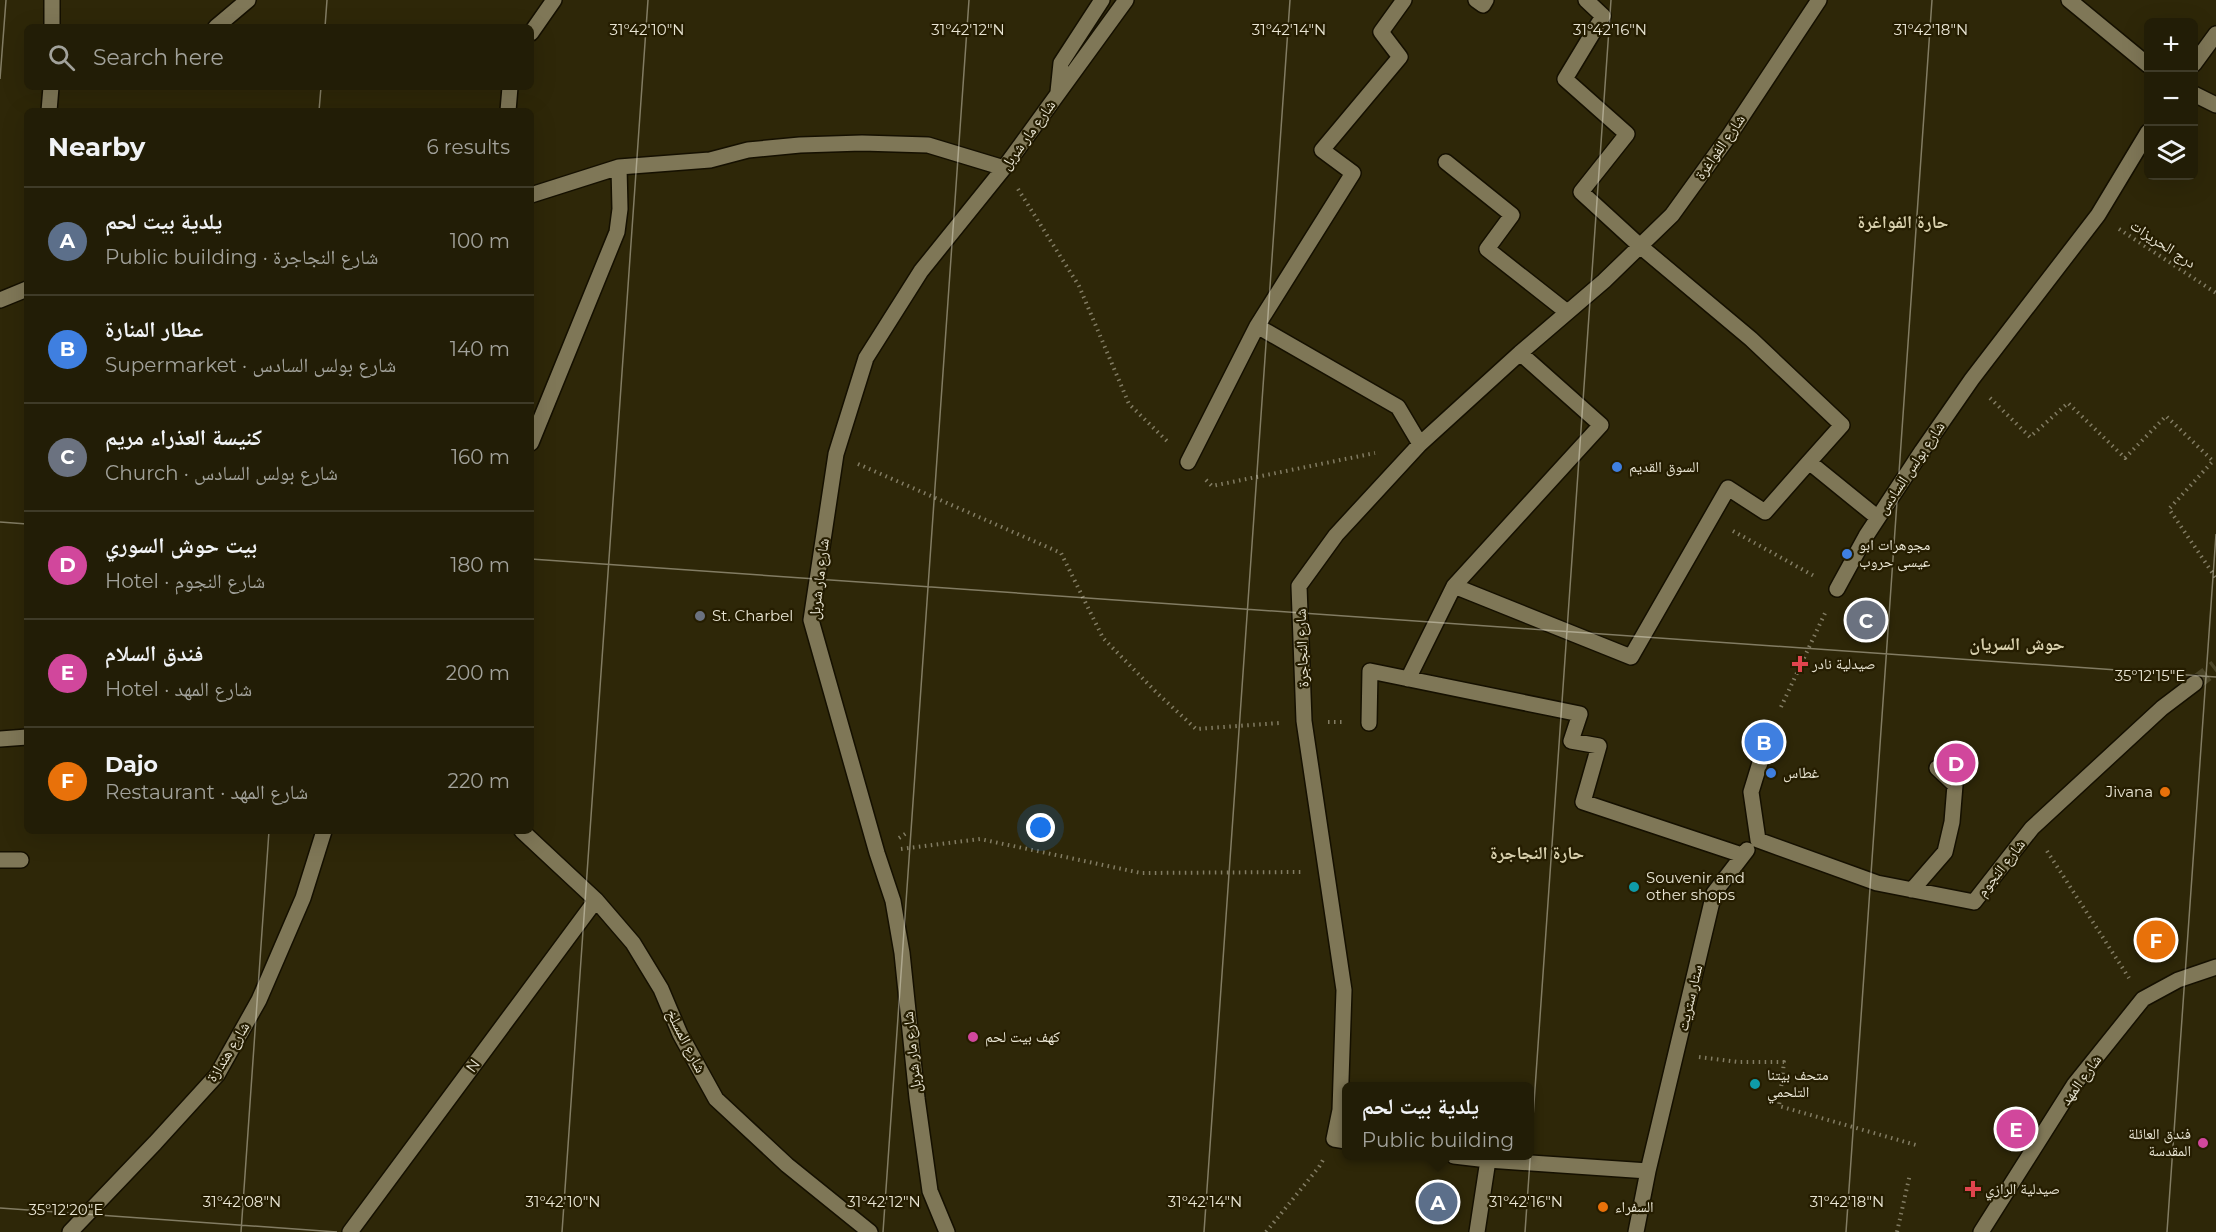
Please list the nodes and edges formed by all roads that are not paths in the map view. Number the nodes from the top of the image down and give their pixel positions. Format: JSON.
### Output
{"nodes":[{"id":1,"x":52,"y":0,"type":"edge"},
{"id":2,"x":248,"y":0,"type":"edge"},
{"id":3,"x":554,"y":0,"type":"edge"},
{"id":4,"x":1102,"y":0,"type":"edge"},
{"id":5,"x":1126,"y":0,"type":"edge"},
{"id":6,"x":1404,"y":0,"type":"edge"},
{"id":7,"x":1476,"y":0,"type":"edge"},
{"id":8,"x":1486,"y":0,"type":"edge"},
{"id":9,"x":1586,"y":0,"type":"edge"},
{"id":10,"x":1819,"y":0,"type":"edge"},
{"id":11,"x":2069,"y":0,"type":"edge"},
{"id":12,"x":52,"y":24,"type":"edge"},
{"id":13,"x":220,"y":24,"type":"edge"},
{"id":14,"x":534,"y":29,"type":"edge"},
{"id":15,"x":2216,"y":34,"type":"edge"},
{"id":16,"x":2198,"y":57,"type":"edge"},
{"id":17,"x":2144,"y":62,"type":"edge"},
{"id":18,"x":51,"y":90,"type":"edge"},
{"id":19,"x":510,"y":90,"type":"edge"},
{"id":20,"x":1058,"y":95,"type":"junction"},
{"id":21,"x":2198,"y":96,"type":"edge"},
{"id":22,"x":2216,"y":105,"type":"edge"},
{"id":23,"x":49,"y":108,"type":"edge"},
{"id":24,"x":508,"y":108,"type":"edge"},
{"id":25,"x":2144,"y":139,"type":"edge"},
{"id":26,"x":1446,"y":162,"type":"dead end"},
{"id":27,"x":619,"y":167,"type":"junction"},
{"id":28,"x":1004,"y":168,"type":"junction"},
{"id":29,"x":534,"y":194,"type":"edge"},
{"id":30,"x":1640,"y":246,"type":"junction"},
{"id":31,"x":1604,"y":281,"type":"joint"},
{"id":32,"x":24,"y":290,"type":"edge"},
{"id":33,"x":0,"y":300,"type":"edge"},
{"id":34,"x":1567,"y":312,"type":"junction"},
{"id":35,"x":1257,"y":326,"type":"junction"},
{"id":36,"x":1520,"y":353,"type":"junction"},
{"id":37,"x":534,"y":436,"type":"edge"},
{"id":38,"x":1420,"y":444,"type":"junction"},
{"id":39,"x":1188,"y":462,"type":"road end"},
{"id":40,"x":1809,"y":462,"type":"junction"},
{"id":41,"x":1878,"y":518,"type":"junction"},
{"id":42,"x":1454,"y":586,"type":"junction"},
{"id":43,"x":1837,"y":589,"type":"road end"},
{"id":44,"x":1408,"y":679,"type":"junction"},
{"id":45,"x":2195,"y":683,"type":"tunnel mouth"},
{"id":46,"x":1369,"y":723,"type":"road end"},
{"id":47,"x":1770,"y":730,"type":"road end"},
{"id":48,"x":24,"y":736,"type":"edge"},
{"id":49,"x":0,"y":739,"type":"edge"},
{"id":50,"x":1937,"y":768,"type":"dead end"},
{"id":51,"x":323,"y":834,"type":"edge"},
{"id":52,"x":525,"y":834,"type":"edge"},
{"id":53,"x":1758,"y":840,"type":"junction"},
{"id":54,"x":1742,"y":855,"type":"junction"},
{"id":55,"x":0,"y":860,"type":"edge"},
{"id":56,"x":21,"y":860,"type":"dead end"},
{"id":57,"x":1912,"y":890,"type":"junction"},
{"id":58,"x":596,"y":900,"type":"junction"},
{"id":59,"x":2216,"y":967,"type":"edge"},
{"id":60,"x":1340,"y":1140,"type":"edge"},
{"id":61,"x":1488,"y":1160,"type":"joint"},
{"id":62,"x":1648,"y":1171,"type":"junction"},
{"id":63,"x":853,"y":1227,"type":"edge"},
{"id":64,"x":69,"y":1232,"type":"edge"},
{"id":65,"x":350,"y":1232,"type":"edge"},
{"id":66,"x":870,"y":1232,"type":"edge"},
{"id":67,"x":947,"y":1232,"type":"edge"},
{"id":68,"x":1477,"y":1232,"type":"edge"},
{"id":69,"x":1636,"y":1232,"type":"edge"},
{"id":70,"x":1981,"y":1232,"type":"edge"}],
"edges":[{"from":1,"to":12,"type":"street"},
{"from":2,"to":13,"type":"street"},
{"from":3,"to":14,"type":"street"},
{"from":4,"to":20,"type":"street"},
{"from":5,"to":20,"type":"street","name":"شارع مار شربل"},
{"from":6,"to":35,"type":"street"},
{"from":7,"to":8,"type":"street"},
{"from":9,"to":30,"type":"street"},
{"from":10,"to":30,"type":"street","name":"شارع الفواغرة"},
{"from":11,"to":17,"type":"street"},
{"from":15,"to":16,"type":"street"},
{"from":18,"to":23,"type":"street"},
{"from":19,"to":24,"type":"street"},
{"from":20,"to":28,"type":"street","name":"شارع مار شربل"},
{"from":21,"to":22,"type":"street"},
{"from":25,"to":41,"type":"street","name":"شارع بولس السادس"},
{"from":26,"to":34,"type":"street"},
{"from":27,"to":28,"type":"street"},
{"from":27,"to":29,"type":"street"},
{"from":27,"to":37,"type":"street"},
{"from":28,"to":67,"type":"street","name":"شارع مار شربل"},
{"from":30,"to":31,"type":"street","name":"شارع الفواغرة"},
{"from":30,"to":40,"type":"street"},
{"from":31,"to":34,"type":"street","name":"شارع النجاجرة"},
{"from":32,"to":33,"type":"street"},
{"from":34,"to":36,"type":"street","name":"شارع النجاجرة"},
{"from":35,"to":38,"type":"street"},
{"from":35,"to":39,"type":"street"},
{"from":36,"to":38,"type":"street","name":"شارع النجاجرة"},
{"from":36,"to":42,"type":"street"},
{"from":38,"to":60,"type":"street","name":"شارع النجاجرة"},
{"from":40,"to":41,"type":"street"},
{"from":40,"to":42,"type":"street"},
{"from":41,"to":43,"type":"street","name":"شارع بولس السادس"},
{"from":42,"to":44,"type":"street"},
{"from":44,"to":46,"type":"street"},
{"from":44,"to":54,"type":"street"},
{"from":45,"to":57,"type":"street","name":"شارع النجوم"},
{"from":47,"to":53,"type":"street"},
{"from":48,"to":49,"type":"street"},
{"from":50,"to":57,"type":"street"},
{"from":51,"to":64,"type":"street","name":"شارع هندازة"},
{"from":52,"to":58,"type":"street","name":"شارع المسلخ"},
{"from":53,"to":54,"type":"street","name":"ستار ستريت"},
{"from":53,"to":57,"type":"street","name":"شارع النجوم"},
{"from":54,"to":62,"type":"street","name":"ستار ستريت"},
{"from":55,"to":56,"type":"street"},
{"from":58,"to":63,"type":"street","name":"شارع المسلخ"},
{"from":58,"to":65,"type":"street","name":"N"},
{"from":59,"to":70,"type":"street","name":"شارع المهد"},
{"from":61,"to":62,"type":"street"},
{"from":61,"to":68,"type":"street"},
{"from":62,"to":69,"type":"street"},
{"from":63,"to":66,"type":"street","name":"شارع المسلخ"}]}
